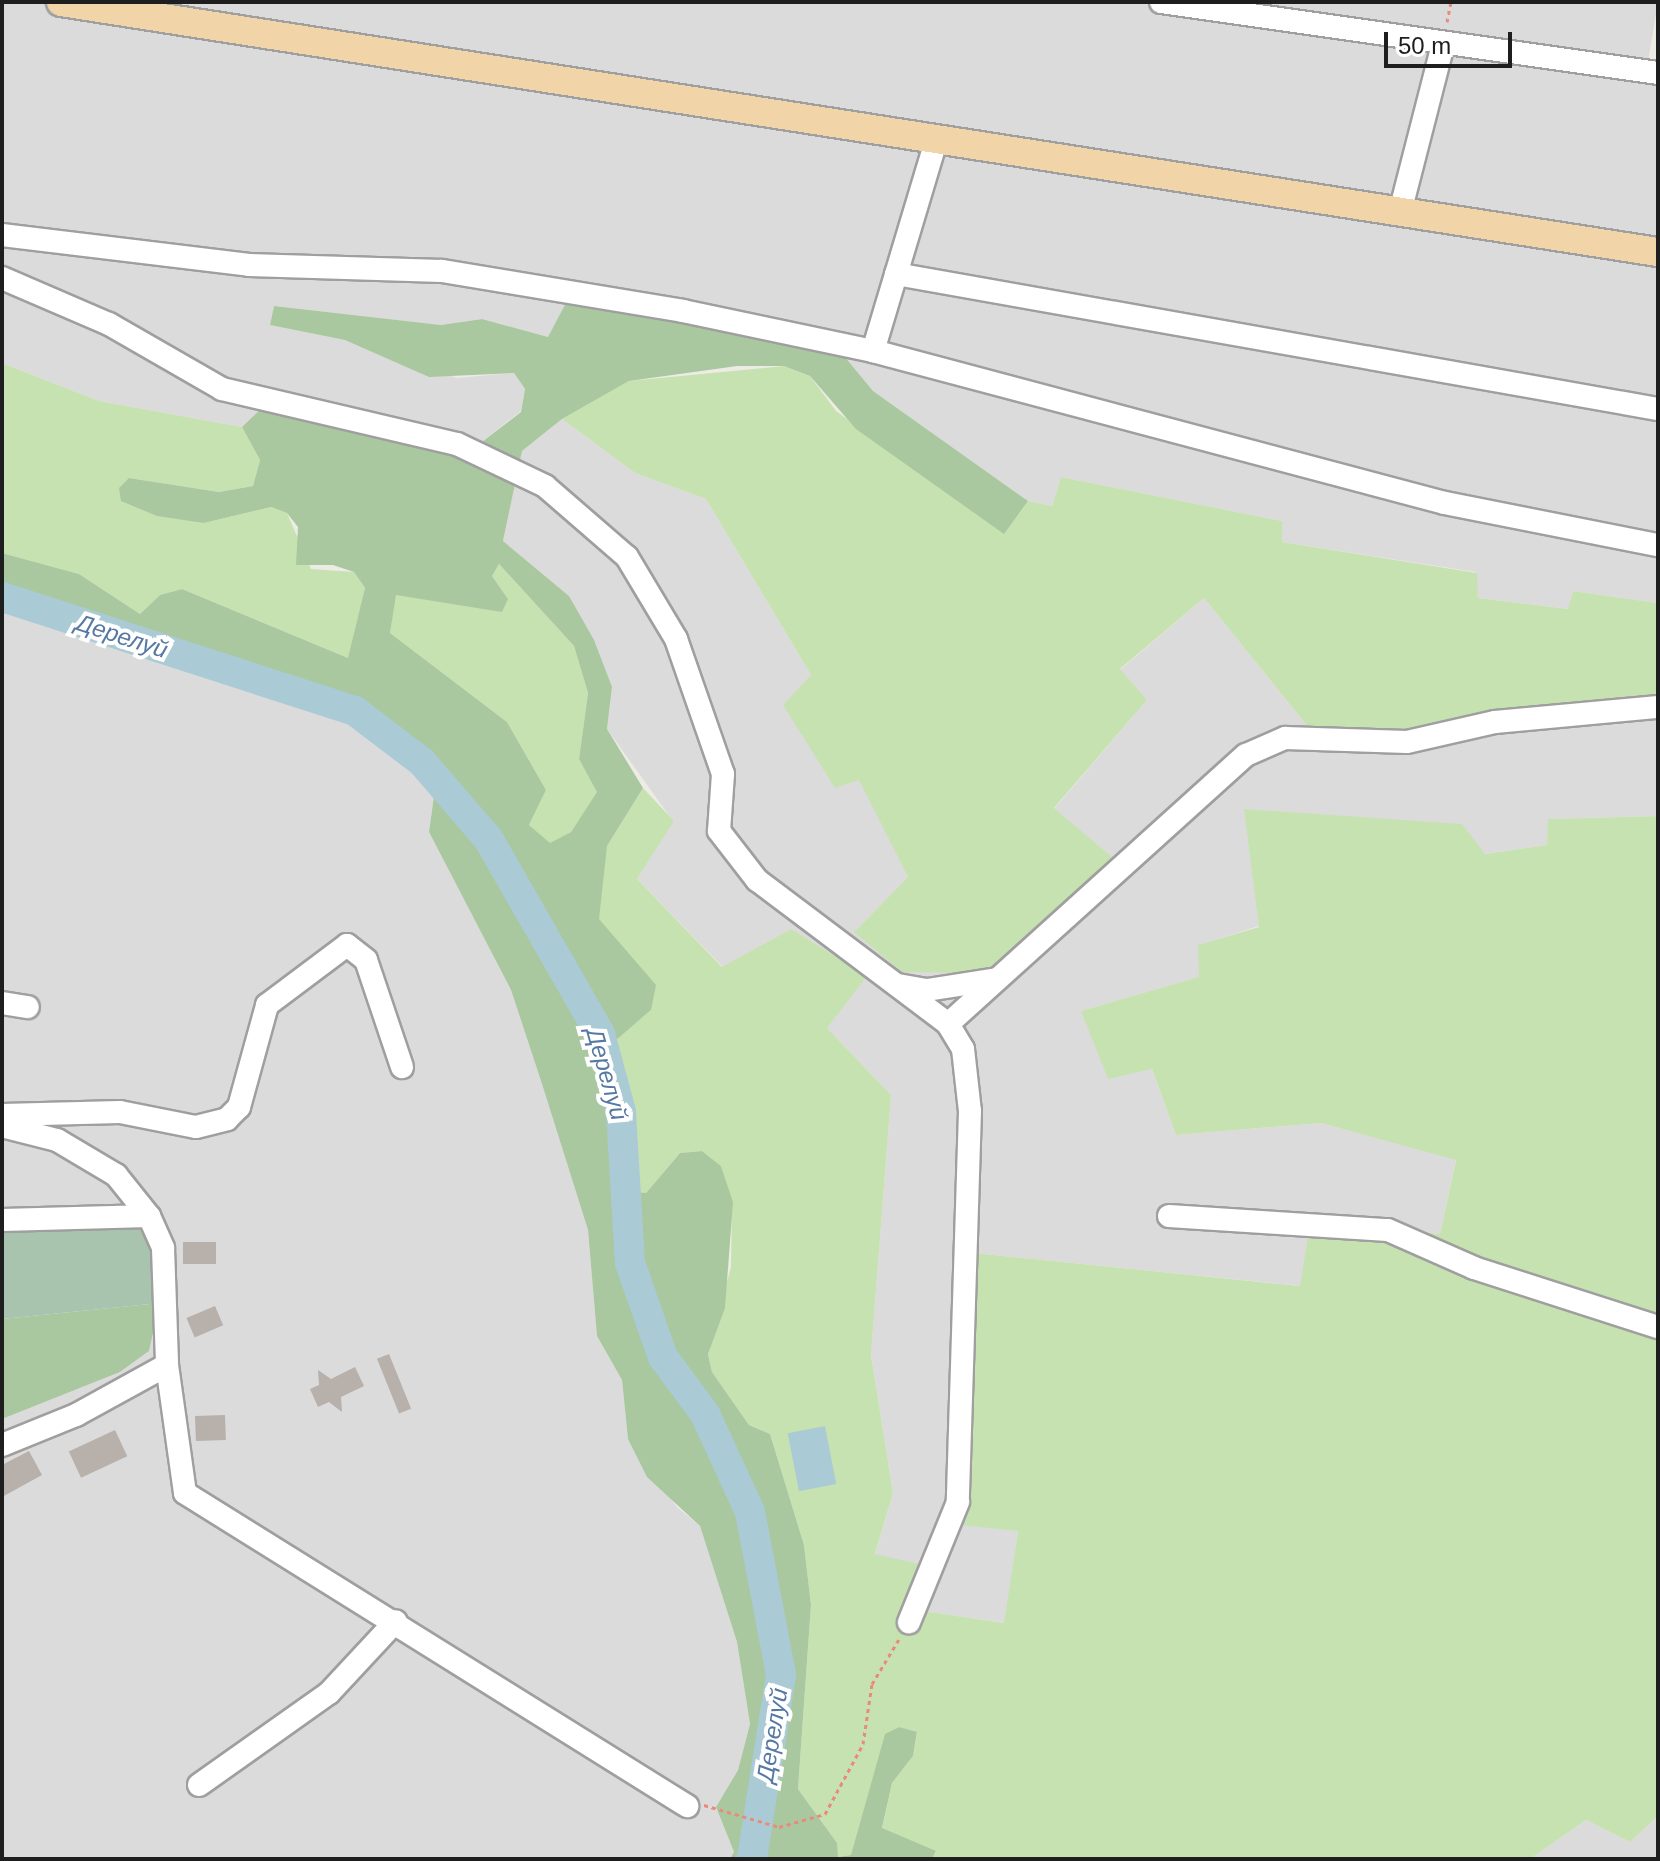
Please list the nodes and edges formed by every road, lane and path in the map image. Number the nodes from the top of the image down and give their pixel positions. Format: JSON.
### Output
{"nodes":[{"id":1,"x":1161,"y":2,"type":"edge"},
{"id":2,"x":75,"y":3,"type":"edge"},
{"id":3,"x":1443,"y":45,"type":"junction"},
{"id":4,"x":1658,"y":73,"type":"edge"},
{"id":5,"x":937,"y":138,"type":"junction"},
{"id":6,"x":1400,"y":212,"type":"junction"},
{"id":7,"x":2,"y":235,"type":"edge"},
{"id":8,"x":1658,"y":252,"type":"edge"},
{"id":9,"x":896,"y":274,"type":"junction"},
{"id":10,"x":2,"y":278,"type":"edge"},
{"id":11,"x":873,"y":351,"type":"junction"},
{"id":12,"x":1658,"y":409,"type":"edge"},
{"id":13,"x":1658,"y":545,"type":"edge"},
{"id":14,"x":1658,"y":707,"type":"edge"},
{"id":15,"x":1002,"y":977,"type":"junction"},
{"id":16,"x":890,"y":983,"type":"junction"},
{"id":17,"x":2,"y":1003,"type":"edge"},
{"id":18,"x":28,"y":1007,"type":"dead end"},
{"id":19,"x":948,"y":1024,"type":"junction"},
{"id":20,"x":402,"y":1067,"type":"dead end"},
{"id":21,"x":2,"y":1115,"type":"edge"},
{"id":22,"x":2,"y":1126,"type":"edge"},
{"id":23,"x":149,"y":1216,"type":"junction"},
{"id":24,"x":1169,"y":1216,"type":"dead end"},
{"id":25,"x":2,"y":1220,"type":"edge"},
{"id":26,"x":1658,"y":1327,"type":"edge"},
{"id":27,"x":167,"y":1365,"type":"junction"},
{"id":28,"x":2,"y":1445,"type":"edge"},
{"id":29,"x":396,"y":1621,"type":"junction"},
{"id":30,"x":909,"y":1622,"type":"joint"},
{"id":31,"x":199,"y":1785,"type":"dead end"},
{"id":32,"x":687,"y":1806,"type":"joint"}],
"edges":[{"from":1,"to":3,"type":"street"},
{"from":2,"to":5,"type":"main road"},
{"from":3,"to":4,"type":"street"},
{"from":3,"to":6,"type":"street"},
{"from":5,"to":6,"type":"main road"},
{"from":5,"to":9,"type":"street"},
{"from":6,"to":8,"type":"main road"},
{"from":7,"to":11,"type":"street"},
{"from":9,"to":11,"type":"street"},
{"from":9,"to":12,"type":"street"},
{"from":10,"to":16,"type":"street"},
{"from":11,"to":13,"type":"street"},
{"from":14,"to":15,"type":"street"},
{"from":15,"to":16,"type":"street"},
{"from":15,"to":19,"type":"street"},
{"from":16,"to":19,"type":"street"},
{"from":17,"to":18,"type":"street"},
{"from":19,"to":30,"type":"street"},
{"from":20,"to":21,"type":"street"},
{"from":22,"to":23,"type":"street"},
{"from":23,"to":25,"type":"street"},
{"from":23,"to":27,"type":"street"},
{"from":24,"to":26,"type":"street"},
{"from":27,"to":28,"type":"street"},
{"from":27,"to":29,"type":"street"},
{"from":29,"to":31,"type":"street"},
{"from":29,"to":32,"type":"street"},
{"from":30,"to":32,"type":"path"}]}
